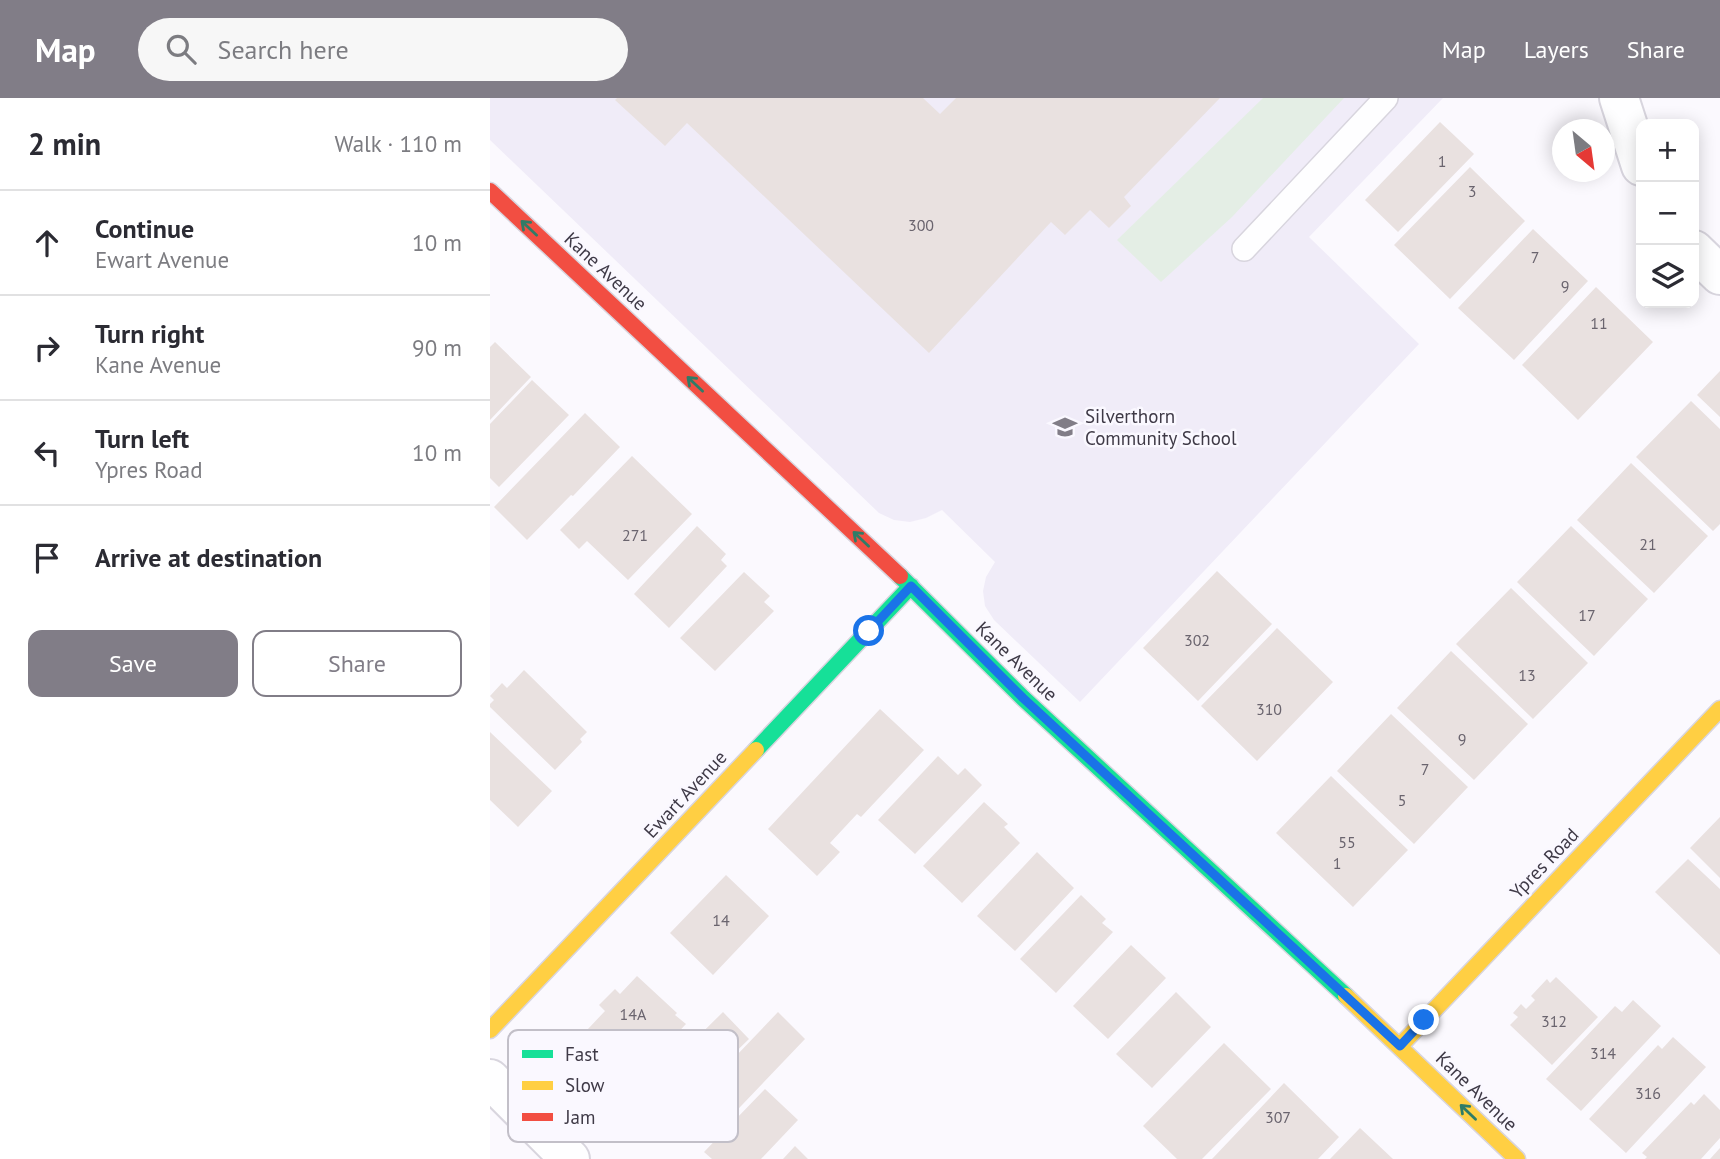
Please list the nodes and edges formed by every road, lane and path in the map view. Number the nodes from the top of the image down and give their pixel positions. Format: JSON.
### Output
{"nodes":[{"id":1,"x":1386,"y":98,"type":"edge"},
{"id":2,"x":1619,"y":98,"type":"edge"},
{"id":3,"x":1636,"y":151,"type":"edge"},
{"id":4,"x":490,"y":191,"type":"edge"},
{"id":5,"x":1244,"y":248,"type":"dead end"},
{"id":6,"x":1699,"y":255,"type":"edge"},
{"id":7,"x":1720,"y":275,"type":"edge"},
{"id":8,"x":911,"y":586,"type":"junction"},
{"id":9,"x":1720,"y":709,"type":"edge"},
{"id":10,"x":490,"y":1030,"type":"edge"},
{"id":11,"x":1400,"y":1046,"type":"junction"},
{"id":12,"x":490,"y":1079,"type":"edge"},
{"id":13,"x":508,"y":1097,"type":"edge"},
{"id":14,"x":553,"y":1142,"type":"edge"},
{"id":15,"x":570,"y":1159,"type":"edge"},
{"id":16,"x":1517,"y":1159,"type":"edge"}],
"edges":[{"from":1,"to":5,"type":"lane"},
{"from":2,"to":3,"type":"street"},
{"from":8,"to":4,"type":"street","name":"Kane Avenue","one_way":true},
{"from":6,"to":7,"type":"street"},
{"from":8,"to":10,"type":"street","name":"Ewart Avenue"},
{"from":8,"to":11,"type":"street","name":"Kane Avenue"},
{"from":9,"to":11,"type":"street","name":"Ypres Road"},
{"from":16,"to":11,"type":"street","name":"Kane Avenue","one_way":true},
{"from":12,"to":13,"type":"street"},
{"from":14,"to":15,"type":"street"}]}
